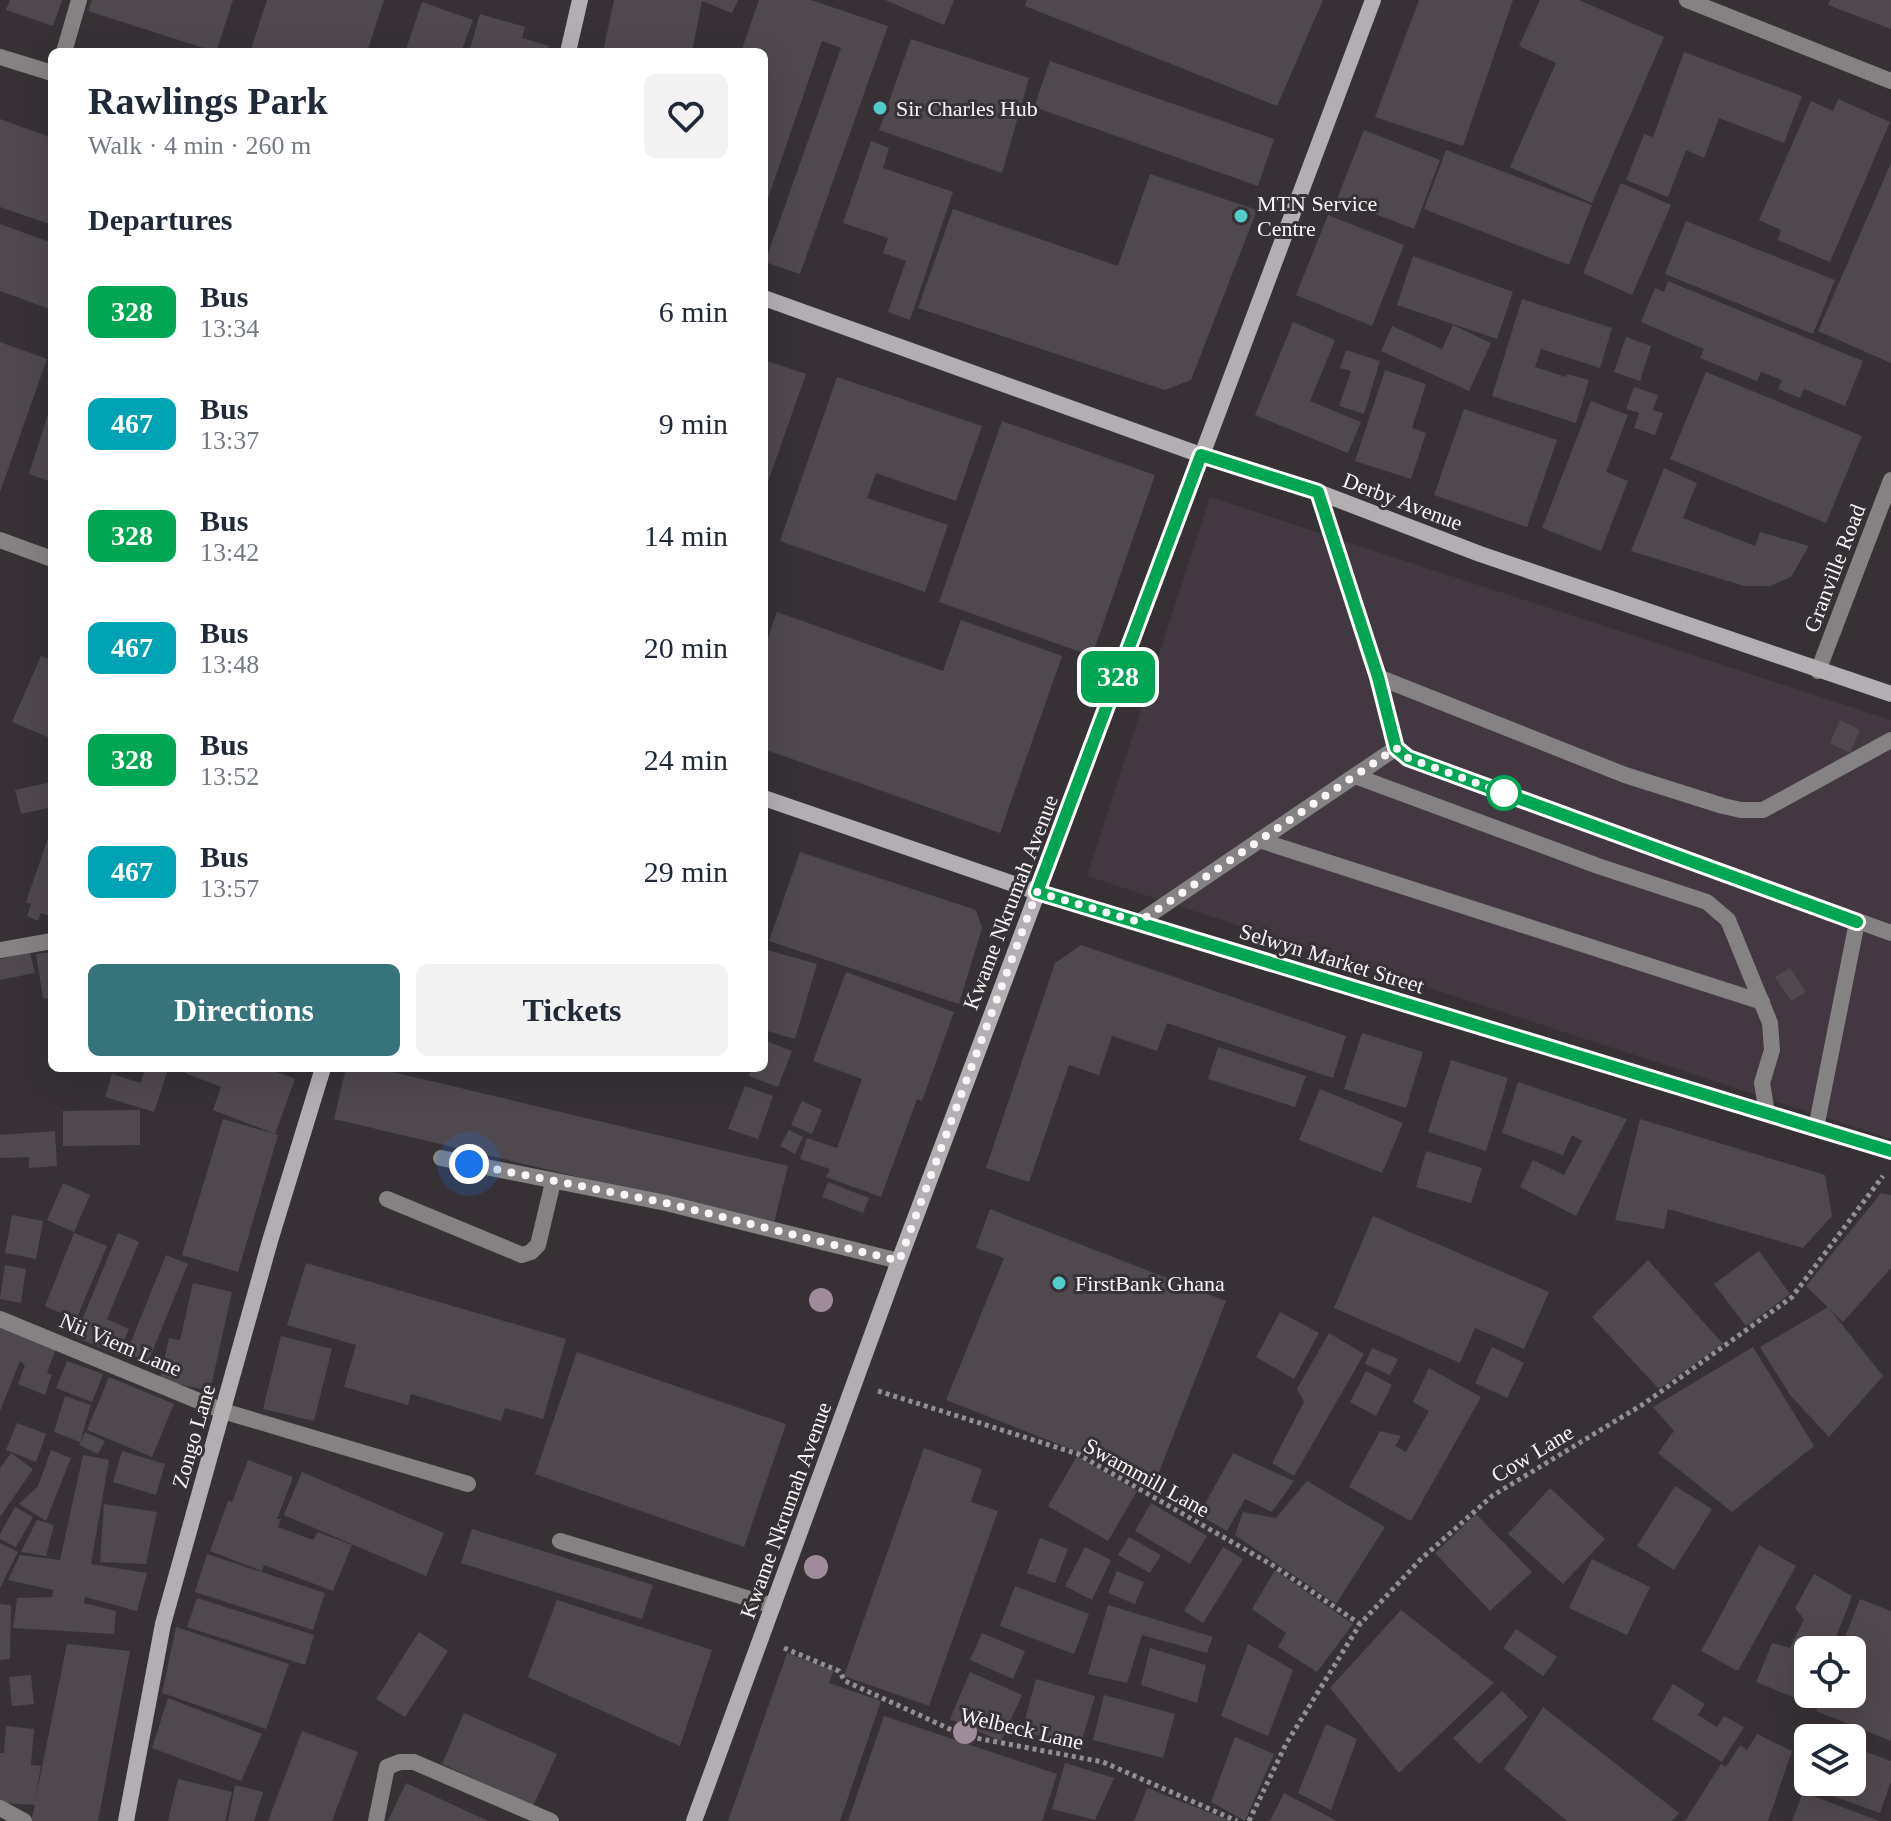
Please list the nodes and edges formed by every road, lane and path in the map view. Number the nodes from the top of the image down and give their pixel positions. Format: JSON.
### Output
{"nodes":[{"id":1,"x":79,"y":0,"type":"edge"},
{"id":2,"x":580,"y":0,"type":"edge"},
{"id":3,"x":1373,"y":0,"type":"edge"},
{"id":4,"x":1687,"y":0,"type":"edge"},
{"id":5,"x":65,"y":48,"type":"edge"},
{"id":6,"x":569,"y":48,"type":"edge"},
{"id":7,"x":0,"y":57,"type":"edge"},
{"id":8,"x":48,"y":72,"type":"edge"},
{"id":9,"x":1891,"y":81,"type":"edge"},
{"id":10,"x":768,"y":299,"type":"edge"},
{"id":11,"x":1201,"y":455,"type":"junction"},
{"id":12,"x":1891,"y":480,"type":"edge"},
{"id":13,"x":1318,"y":492,"type":"junction"},
{"id":14,"x":0,"y":540,"type":"edge"},
{"id":15,"x":48,"y":558,"type":"edge"},
{"id":16,"x":1818,"y":671,"type":"junction"},
{"id":17,"x":1378,"y":677,"type":"junction"},
{"id":18,"x":1891,"y":694,"type":"edge"},
{"id":19,"x":1891,"y":740,"type":"edge"},
{"id":20,"x":1396,"y":748,"type":"junction"},
{"id":21,"x":1355,"y":776,"type":"junction"},
{"id":22,"x":768,"y":799,"type":"edge"},
{"id":23,"x":1259,"y":840,"type":"junction"},
{"id":24,"x":1037,"y":892,"type":"junction"},
{"id":25,"x":1139,"y":922,"type":"junction"},
{"id":26,"x":1857,"y":922,"type":"junction"},
{"id":27,"x":1891,"y":933,"type":"edge"},
{"id":28,"x":48,"y":942,"type":"edge"},
{"id":29,"x":0,"y":950,"type":"edge"},
{"id":30,"x":1762,"y":1002,"type":"junction"},
{"id":31,"x":322,"y":1072,"type":"edge"},
{"id":32,"x":1767,"y":1113,"type":"junction"},
{"id":33,"x":1816,"y":1128,"type":"junction"},
{"id":34,"x":1891,"y":1151,"type":"edge"},
{"id":35,"x":441,"y":1158,"type":"dead end"},
{"id":36,"x":1891,"y":1166,"type":"edge"},
{"id":37,"x":553,"y":1182,"type":"junction"},
{"id":38,"x":387,"y":1199,"type":"dead end"},
{"id":39,"x":899,"y":1261,"type":"junction"},
{"id":40,"x":0,"y":1319,"type":"edge"},
{"id":41,"x":855,"y":1383,"type":"junction"},
{"id":42,"x":223,"y":1411,"type":"junction"},
{"id":43,"x":468,"y":1484,"type":"dead end"},
{"id":44,"x":560,"y":1541,"type":"dead end"},
{"id":45,"x":773,"y":1606,"type":"junction"},
{"id":46,"x":1360,"y":1624,"type":"junction"},
{"id":47,"x":761,"y":1639,"type":"junction"},
{"id":48,"x":0,"y":1808,"type":"edge"},
{"id":49,"x":24,"y":1821,"type":"edge"},
{"id":50,"x":126,"y":1821,"type":"edge"},
{"id":51,"x":376,"y":1821,"type":"edge"},
{"id":52,"x":551,"y":1821,"type":"edge"},
{"id":53,"x":694,"y":1821,"type":"edge"},
{"id":54,"x":1237,"y":1821,"type":"edge"},
{"id":55,"x":1249,"y":1821,"type":"edge"}],
"edges":[{"from":1,"to":5,"type":"street"},
{"from":2,"to":6,"type":"main road"},
{"from":3,"to":11,"type":"main road","name":"Kwame Nkrumah Avenue"},
{"from":4,"to":9,"type":"street"},
{"from":7,"to":8,"type":"street"},
{"from":10,"to":11,"type":"main road","name":"Derby Avenue"},
{"from":11,"to":13,"type":"main road","name":"Derby Avenue"},
{"from":11,"to":24,"type":"main road","name":"Kwame Nkrumah Avenue"},
{"from":12,"to":16,"type":"street","name":"Granville Road"},
{"from":13,"to":16,"type":"main road","name":"Derby Avenue"},
{"from":13,"to":17,"type":"street"},
{"from":14,"to":15,"type":"street"},
{"from":16,"to":18,"type":"main road","name":"Derby Avenue"},
{"from":17,"to":19,"type":"street"},
{"from":17,"to":20,"type":"street"},
{"from":20,"to":21,"type":"street"},
{"from":20,"to":26,"type":"street"},
{"from":21,"to":23,"type":"street"},
{"from":21,"to":30,"type":"street"},
{"from":22,"to":24,"type":"main road","name":"Selwyn Market Street"},
{"from":23,"to":25,"type":"street"},
{"from":23,"to":30,"type":"street"},
{"from":24,"to":25,"type":"main road","name":"Selwyn Market Street"},
{"from":24,"to":39,"type":"main road","name":"Kwame Nkrumah Avenue"},
{"from":25,"to":32,"type":"main road","name":"Selwyn Market Street"},
{"from":26,"to":27,"type":"street"},
{"from":26,"to":33,"type":"street"},
{"from":28,"to":29,"type":"street"},
{"from":30,"to":32,"type":"street"},
{"from":31,"to":42,"type":"main road","name":"Zongo Lane"},
{"from":32,"to":33,"type":"main road","name":"Selwyn Market Street"},
{"from":33,"to":34,"type":"main road","name":"Selwyn Market Street"},
{"from":35,"to":37,"type":"street"},
{"from":36,"to":46,"type":"path","name":"Cow Lane"},
{"from":37,"to":38,"type":"street"},
{"from":37,"to":39,"type":"street"},
{"from":39,"to":41,"type":"main road","name":"Kwame Nkrumah Avenue"},
{"from":40,"to":42,"type":"street","name":"Nii Viem Lane"},
{"from":41,"to":45,"type":"main road","name":"Kwame Nkrumah Avenue"},
{"from":41,"to":46,"type":"path","name":"Swammill Lane"},
{"from":42,"to":43,"type":"street","name":"Nii Viem Lane"},
{"from":42,"to":50,"type":"main road","name":"Zongo Lane"},
{"from":44,"to":45,"type":"street"},
{"from":45,"to":47,"type":"main road","name":"Kwame Nkrumah Avenue"},
{"from":46,"to":55,"type":"path","name":"Cow Lane"},
{"from":47,"to":53,"type":"main road","name":"Kwame Nkrumah Avenue"},
{"from":47,"to":54,"type":"path","name":"Welbeck Lane"},
{"from":48,"to":49,"type":"street"},
{"from":51,"to":52,"type":"street"}]}
